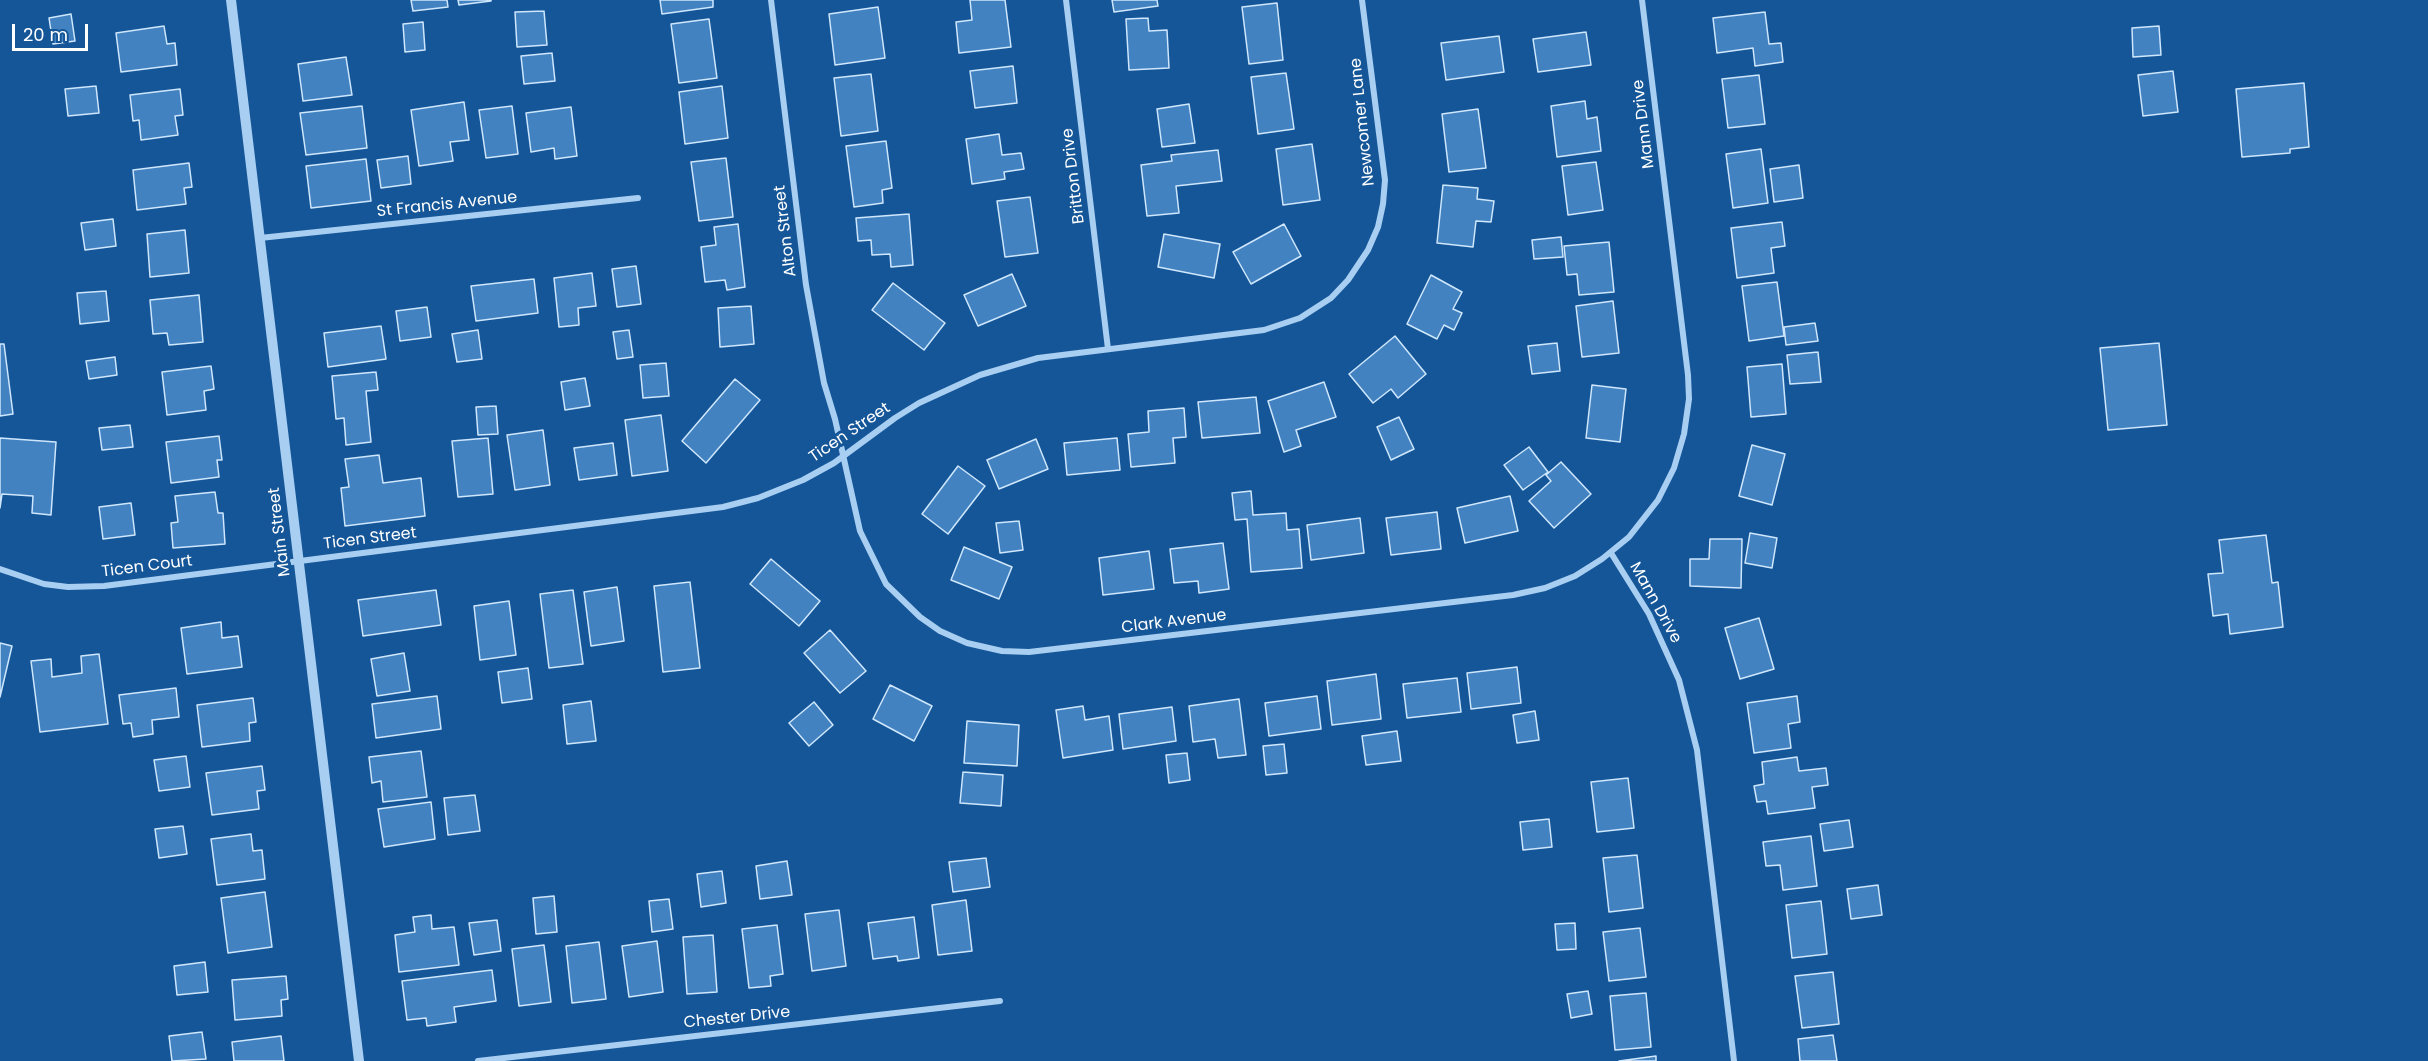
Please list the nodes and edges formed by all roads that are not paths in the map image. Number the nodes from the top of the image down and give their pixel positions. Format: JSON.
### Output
{"nodes":[{"id":1,"x":231,"y":0,"type":"edge"},
{"id":2,"x":771,"y":0,"type":"edge"},
{"id":3,"x":1066,"y":0,"type":"edge"},
{"id":4,"x":1362,"y":0,"type":"edge"},
{"id":5,"x":1642,"y":0,"type":"edge"},
{"id":6,"x":638,"y":198,"type":"dead end"},
{"id":7,"x":260,"y":238,"type":"junction"},
{"id":8,"x":1373,"y":239,"type":"joint"},
{"id":9,"x":1108,"y":349,"type":"junction"},
{"id":10,"x":843,"y":457,"type":"junction"},
{"id":11,"x":1611,"y":553,"type":"junction"},
{"id":12,"x":298,"y":562,"type":"junction"},
{"id":13,"x":0,"y":569,"type":"edge"},
{"id":14,"x":1000,"y":1002,"type":"dead end"},
{"id":15,"x":359,"y":1061,"type":"edge"},
{"id":16,"x":478,"y":1061,"type":"edge"},
{"id":17,"x":1734,"y":1061,"type":"edge"}],
"edges":[{"from":1,"to":7,"type":"street","name":"Main Street"},
{"from":2,"to":10,"type":"street","name":"Alton Street"},
{"from":3,"to":9,"type":"street","name":"Britton Drive"},
{"from":4,"to":8,"type":"street","name":"Newcomer Lane"},
{"from":5,"to":11,"type":"street","name":"Mann Drive"},
{"from":6,"to":7,"type":"street","name":"St Francis Avenue"},
{"from":7,"to":12,"type":"street","name":"Main Street"},
{"from":8,"to":9,"type":"street","name":"Ticen Street"},
{"from":9,"to":10,"type":"street","name":"Ticen Street"},
{"from":10,"to":11,"type":"street","name":"Clark Avenue"},
{"from":10,"to":12,"type":"street","name":"Ticen Street"},
{"from":11,"to":17,"type":"street","name":"Mann Drive"},
{"from":12,"to":13,"type":"street","name":"Ticen Court"},
{"from":12,"to":15,"type":"street","name":"Main Street"},
{"from":14,"to":16,"type":"street","name":"Chester Drive"}]}
